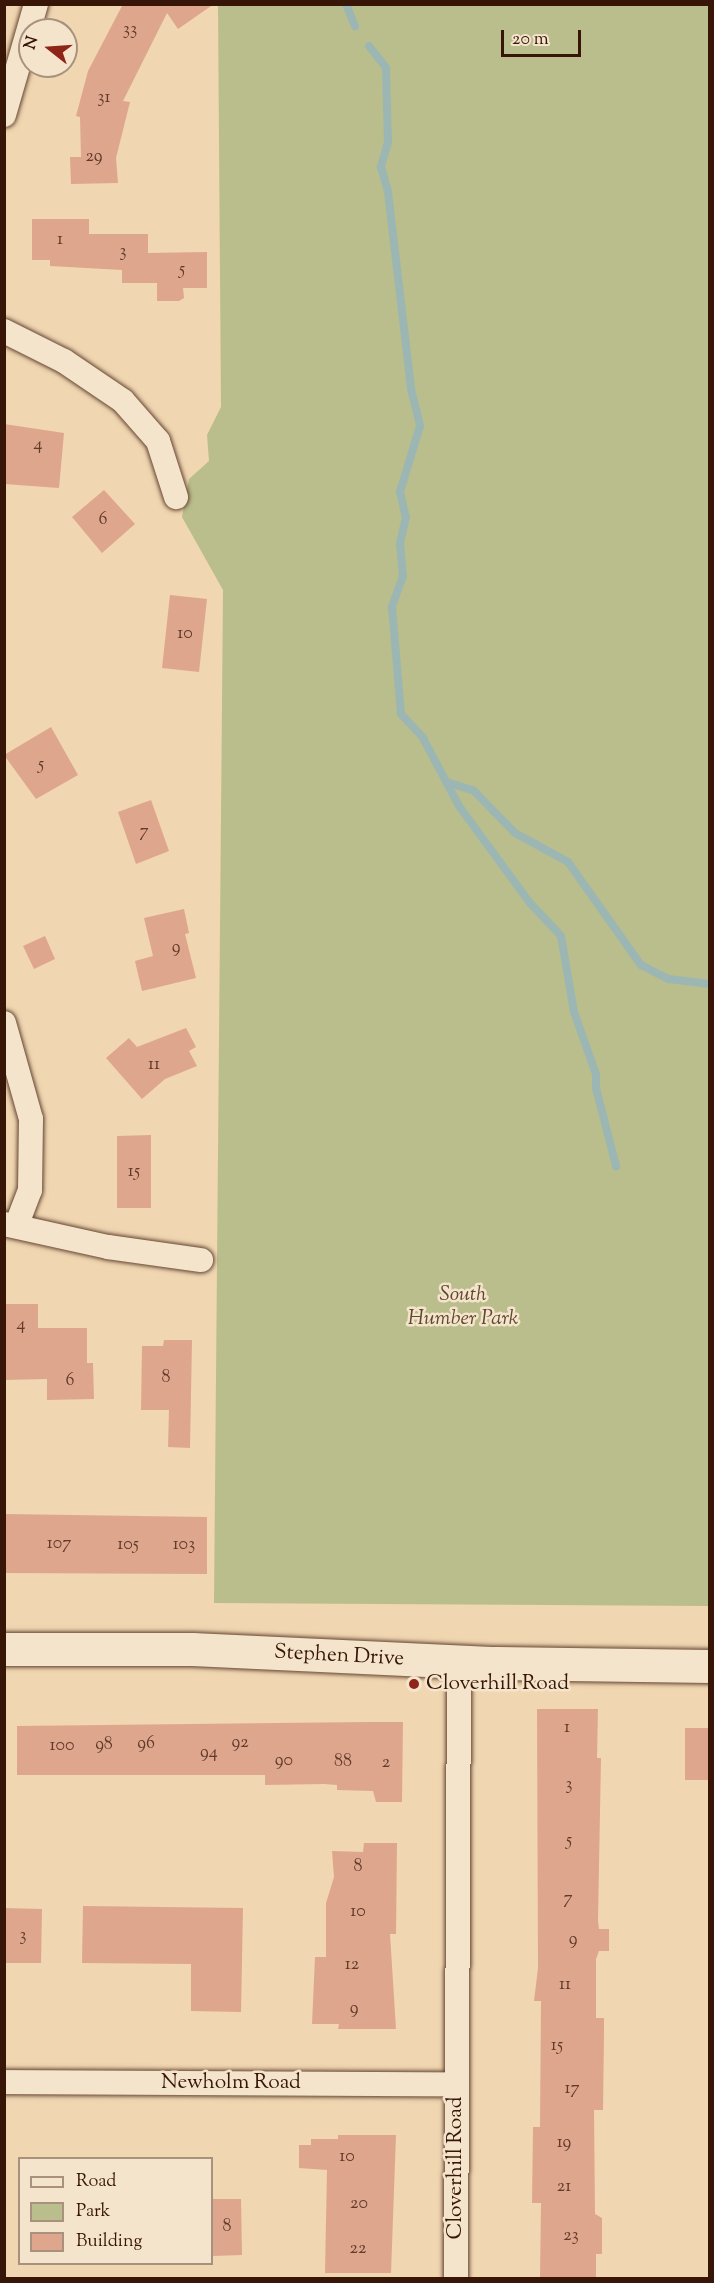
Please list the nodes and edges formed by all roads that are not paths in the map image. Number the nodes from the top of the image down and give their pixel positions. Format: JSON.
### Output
{"nodes":[{"id":1,"x":36,"y":4,"type":"edge"},
{"id":2,"x":4,"y":115,"type":"edge"},
{"id":3,"x":4,"y":332,"type":"edge"},
{"id":4,"x":176,"y":497,"type":"dead end"},
{"id":5,"x":4,"y":1023,"type":"edge"},
{"id":6,"x":11,"y":1224,"type":"edge"},
{"id":7,"x":201,"y":1260,"type":"dead end"},
{"id":8,"x":4,"y":1649,"type":"edge"},
{"id":9,"x":459,"y":1662,"type":"junction"},
{"id":10,"x":710,"y":1666,"type":"edge"},
{"id":11,"x":4,"y":2082,"type":"edge"},
{"id":12,"x":457,"y":2084,"type":"junction"},
{"id":13,"x":456,"y":2278,"type":"edge"}],
"edges":[{"from":1,"to":2,"type":"street"},
{"from":3,"to":4,"type":"street"},
{"from":5,"to":6,"type":"street"},
{"from":6,"to":7,"type":"street"},
{"from":8,"to":9,"type":"street","name":"Stephen Drive"},
{"from":9,"to":10,"type":"street","name":"Stephen Drive"},
{"from":9,"to":12,"type":"street","name":"Cloverhill Road"},
{"from":11,"to":12,"type":"street","name":"Newholm Road"},
{"from":12,"to":13,"type":"street","name":"Cloverhill Road"}]}
